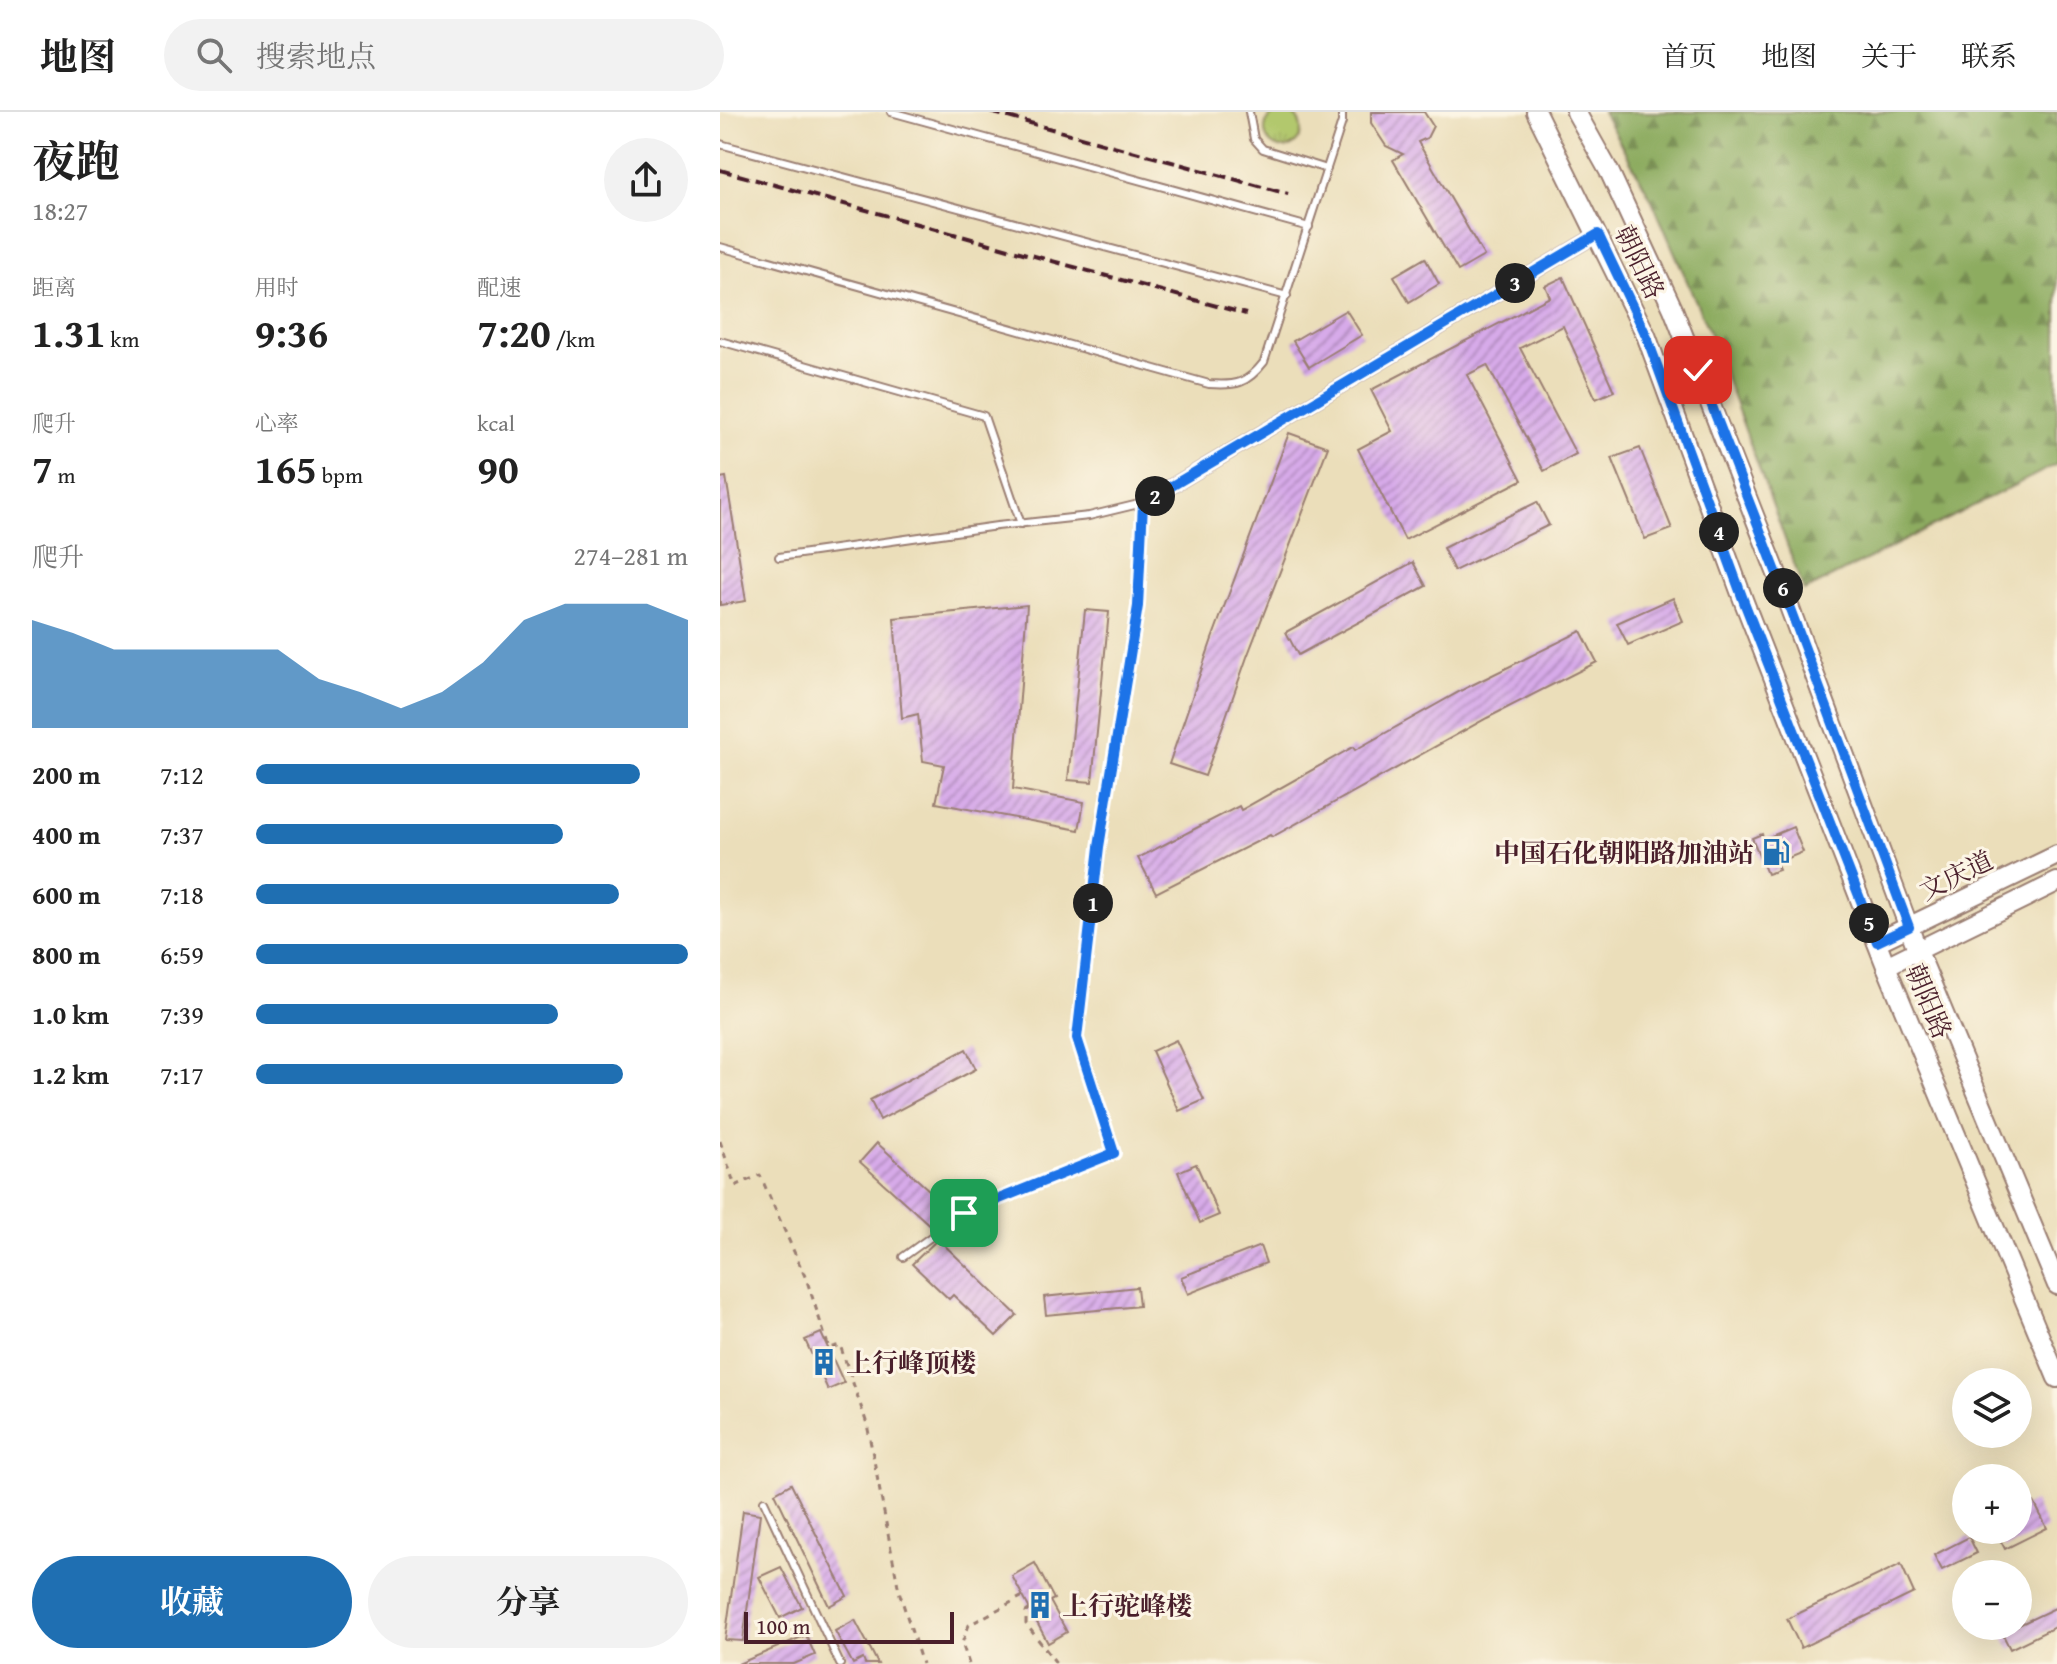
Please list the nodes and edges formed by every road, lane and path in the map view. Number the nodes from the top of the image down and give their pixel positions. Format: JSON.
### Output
{"nodes":[{"id":1,"x":891,"y":112,"type":"edge"},
{"id":2,"x":1249,"y":112,"type":"edge"},
{"id":3,"x":1342,"y":112,"type":"edge"},
{"id":4,"x":1536,"y":112,"type":"edge"},
{"id":5,"x":1576,"y":112,"type":"edge"},
{"id":6,"x":720,"y":144,"type":"edge"},
{"id":7,"x":1327,"y":169,"type":"junction"},
{"id":8,"x":1309,"y":227,"type":"junction"},
{"id":9,"x":1598,"y":234,"type":"junction"},
{"id":10,"x":720,"y":247,"type":"edge"},
{"id":11,"x":1287,"y":296,"type":"junction"},
{"id":12,"x":720,"y":341,"type":"edge"},
{"id":13,"x":1143,"y":503,"type":"junction"},
{"id":14,"x":1021,"y":524,"type":"junction"},
{"id":15,"x":779,"y":557,"type":"dead end"},
{"id":16,"x":2057,"y":855,"type":"edge"},
{"id":17,"x":2057,"y":882,"type":"edge"},
{"id":18,"x":1909,"y":927,"type":"junction"},
{"id":19,"x":1877,"y":942,"type":"junction"},
{"id":20,"x":1917,"y":949,"type":"junction"},
{"id":21,"x":1886,"y":966,"type":"junction"},
{"id":22,"x":720,"y":1141,"type":"edge"},
{"id":23,"x":903,"y":1257,"type":"dead end"},
{"id":24,"x":2057,"y":1285,"type":"edge"},
{"id":25,"x":2057,"y":1378,"type":"edge"},
{"id":26,"x":764,"y":1501,"type":"dead end"},
{"id":27,"x":1023,"y":1596,"type":"dead end"},
{"id":28,"x":1030,"y":1609,"type":"dead end"},
{"id":29,"x":840,"y":1664,"type":"edge"},
{"id":30,"x":922,"y":1664,"type":"edge"},
{"id":31,"x":969,"y":1664,"type":"edge"},
{"id":32,"x":1057,"y":1664,"type":"edge"}],
"edges":[{"from":1,"to":8,"type":"lane"},
{"from":2,"to":7,"type":"lane"},
{"from":3,"to":7,"type":"lane"},
{"from":4,"to":9,"type":"main road","name":"朝阳路"},
{"from":5,"to":18,"type":"main road","name":"朝阳路"},
{"from":6,"to":11,"type":"lane"},
{"from":7,"to":8,"type":"lane"},
{"from":8,"to":11,"type":"lane"},
{"from":9,"to":13,"type":"street"},
{"from":9,"to":19,"type":"main road","name":"朝阳路"},
{"from":10,"to":11,"type":"lane"},
{"from":12,"to":14,"type":"lane"},
{"from":13,"to":14,"type":"lane"},
{"from":13,"to":23,"type":"lane"},
{"from":14,"to":15,"type":"lane"},
{"from":16,"to":18,"type":"main road","name":"文庆道"},
{"from":17,"to":20,"type":"main road","name":"文庆道"},
{"from":18,"to":19,"type":"main road","name":"文庆道"},
{"from":18,"to":20,"type":"main road","name":"朝阳路"},
{"from":19,"to":21,"type":"main road","name":"朝阳路"},
{"from":20,"to":21,"type":"main road","name":"文庆道"},
{"from":20,"to":24,"type":"main road","name":"朝阳路"},
{"from":21,"to":25,"type":"main road","name":"朝阳路"},
{"from":22,"to":30,"type":"path"},
{"from":26,"to":29,"type":"lane"},
{"from":27,"to":31,"type":"path"},
{"from":28,"to":32,"type":"path"}]}
